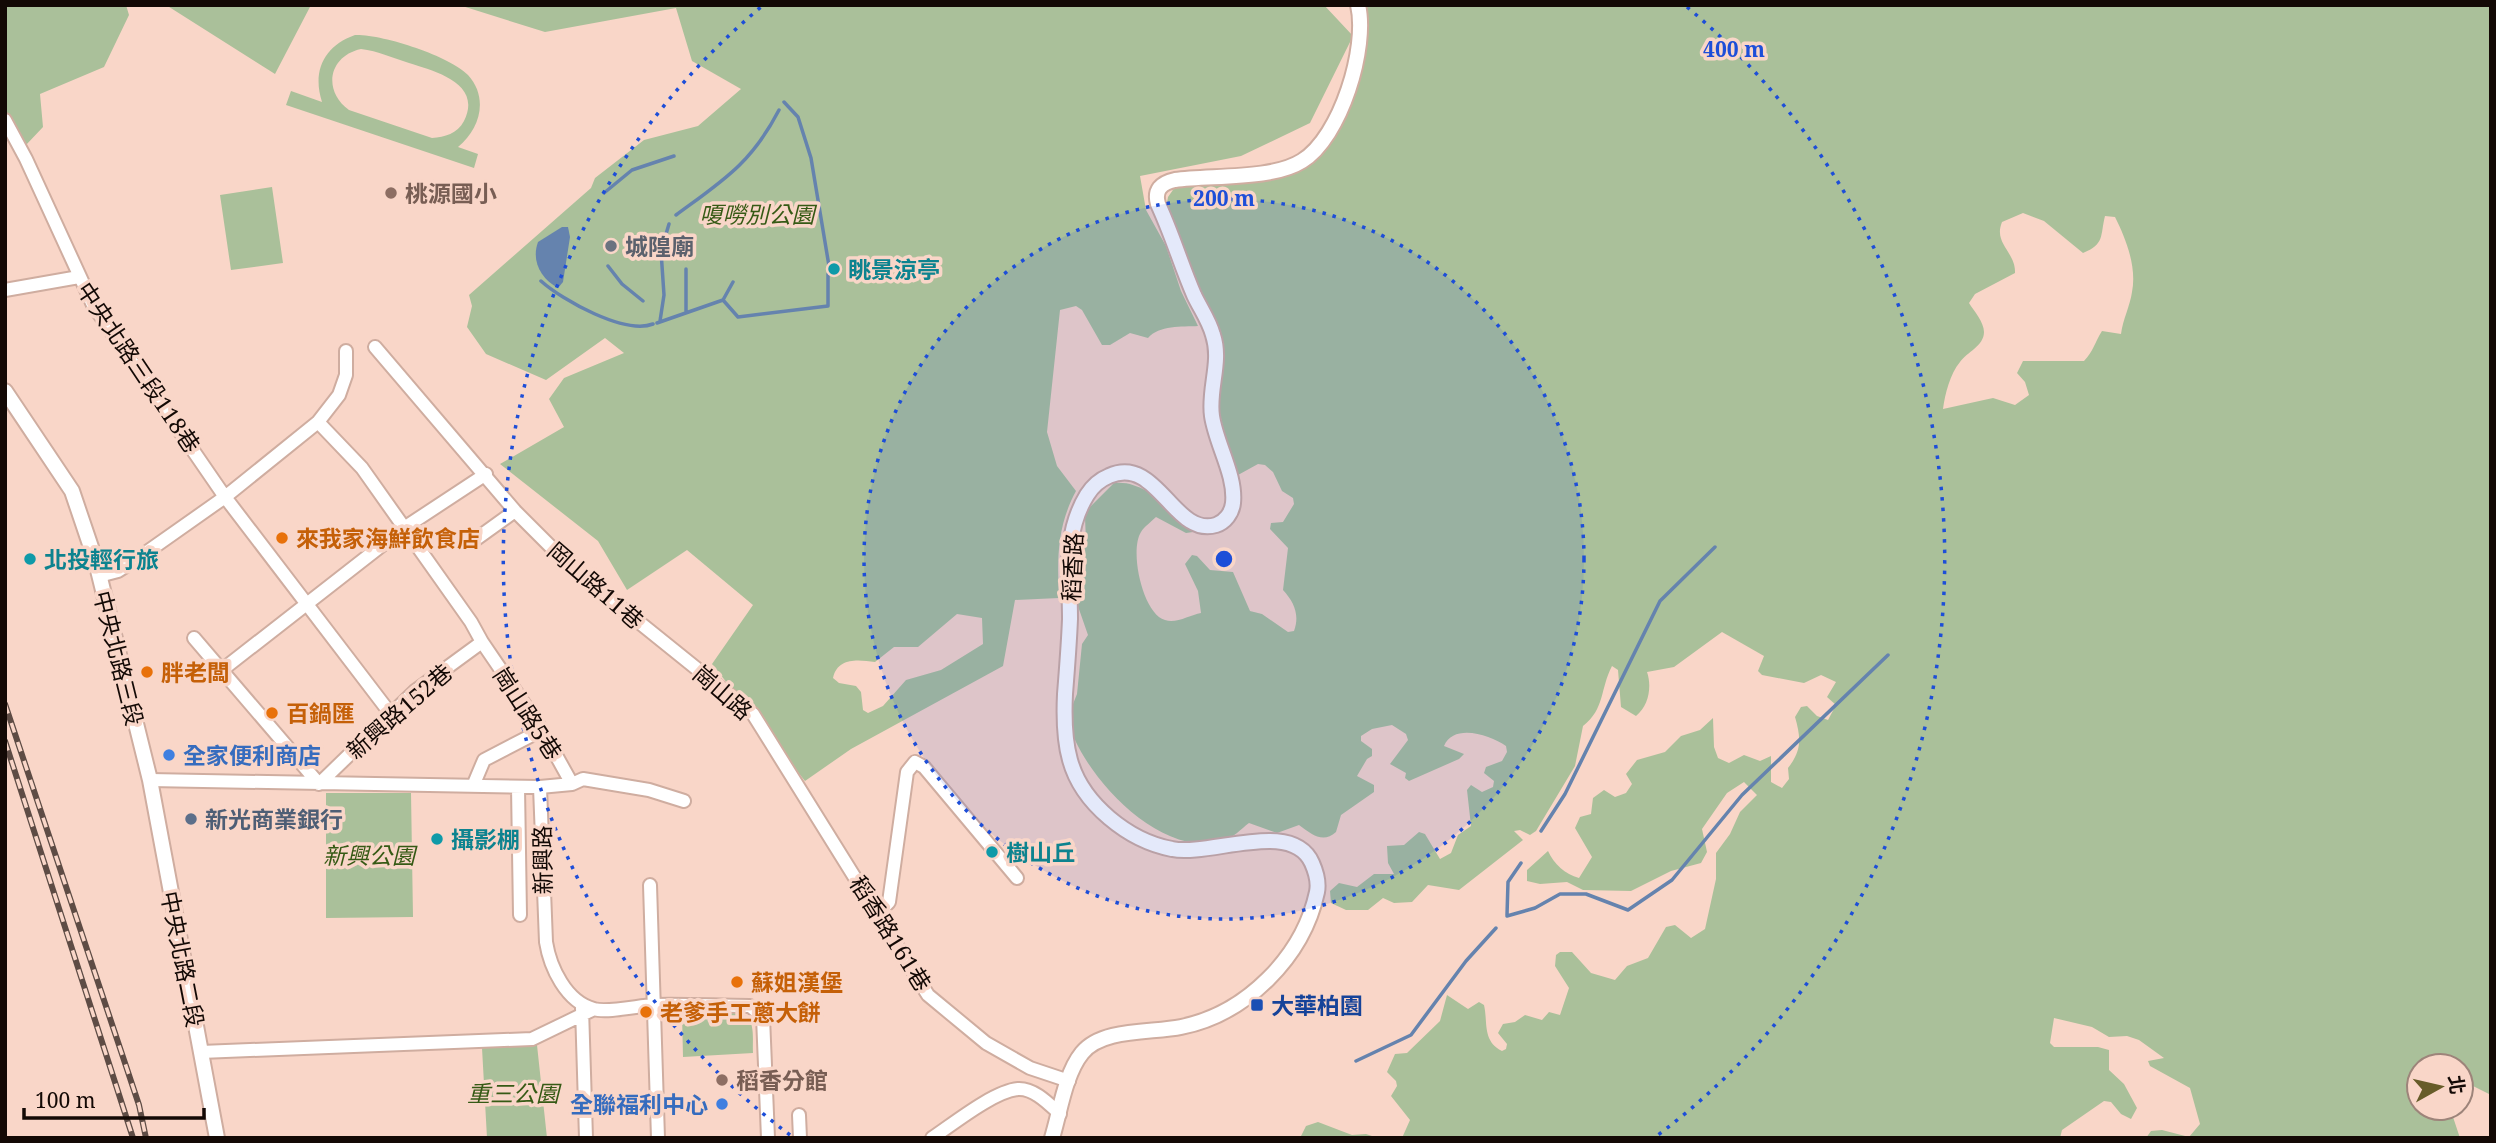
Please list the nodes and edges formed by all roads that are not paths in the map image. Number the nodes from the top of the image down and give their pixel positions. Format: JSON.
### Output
{"nodes":[{"id":1,"x":1359,"y":5,"type":"edge"},
{"id":2,"x":5,"y":120,"type":"edge"},
{"id":3,"x":79,"y":277,"type":"junction"},
{"id":4,"x":5,"y":290,"type":"edge"},
{"id":5,"x":375,"y":347,"type":"dead end"},
{"id":6,"x":346,"y":351,"type":"dead end"},
{"id":7,"x":5,"y":391,"type":"edge"},
{"id":8,"x":318,"y":422,"type":"junction"},
{"id":9,"x":485,"y":474,"type":"junction"},
{"id":10,"x":225,"y":497,"type":"junction"},
{"id":11,"x":515,"y":511,"type":"junction"},
{"id":12,"x":404,"y":528,"type":"junction"},
{"id":13,"x":472,"y":542,"type":"dead end"},
{"id":14,"x":99,"y":576,"type":"junction"},
{"id":15,"x":307,"y":604,"type":"junction"},
{"id":16,"x":194,"y":638,"type":"dead end"},
{"id":17,"x":482,"y":642,"type":"junction"},
{"id":18,"x":680,"y":656,"type":"joint"},
{"id":19,"x":222,"y":670,"type":"junction"},
{"id":20,"x":390,"y":713,"type":"junction"},
{"id":21,"x":542,"y":730,"type":"junction"},
{"id":22,"x":763,"y":731,"type":"joint"},
{"id":23,"x":150,"y":780,"type":"junction"},
{"id":24,"x":319,"y":784,"type":"junction"},
{"id":25,"x":572,"y":784,"type":"junction"},
{"id":26,"x":473,"y":786,"type":"junction"},
{"id":27,"x":518,"y":787,"type":"junction"},
{"id":28,"x":540,"y":787,"type":"junction"},
{"id":29,"x":684,"y":801,"type":"dead end"},
{"id":30,"x":1017,"y":878,"type":"dead end"},
{"id":31,"x":650,"y":885,"type":"dead end"},
{"id":32,"x":878,"y":913,"type":"junction"},
{"id":33,"x":520,"y":915,"type":"dead end"},
{"id":34,"x":656,"y":1005,"type":"junction"},
{"id":35,"x":586,"y":1008,"type":"junction"},
{"id":36,"x":201,"y":1052,"type":"junction"},
{"id":37,"x":1069,"y":1081,"type":"junction"},
{"id":38,"x":1060,"y":1114,"type":"junction"},
{"id":39,"x":799,"y":1115,"type":"dead end"},
{"id":40,"x":218,"y":1138,"type":"edge"},
{"id":41,"x":586,"y":1138,"type":"edge"},
{"id":42,"x":658,"y":1138,"type":"edge"},
{"id":43,"x":768,"y":1138,"type":"edge"},
{"id":44,"x":800,"y":1138,"type":"edge"},
{"id":45,"x":932,"y":1138,"type":"edge"},
{"id":46,"x":1052,"y":1138,"type":"edge"}],
"edges":[{"from":1,"to":37,"type":"street","name":"稻香路"},
{"from":2,"to":3,"type":"street","name":"中央北路三段118巷"},
{"from":3,"to":4,"type":"street"},
{"from":3,"to":10,"type":"street","name":"中央北路三段118巷"},
{"from":5,"to":9,"type":"street","name":"岡山路11巷"},
{"from":6,"to":8,"type":"street"},
{"from":7,"to":14,"type":"street","name":"中央北路三段"},
{"from":8,"to":10,"type":"street"},
{"from":8,"to":12,"type":"street","name":"崗山路5巷"},
{"from":9,"to":11,"type":"street","name":"岡山路11巷"},
{"from":9,"to":12,"type":"street"},
{"from":10,"to":14,"type":"street"},
{"from":10,"to":15,"type":"street","name":"中央北路三段118巷"},
{"from":11,"to":13,"type":"street"},
{"from":11,"to":18,"type":"street","name":"岡山路11巷"},
{"from":12,"to":15,"type":"street"},
{"from":12,"to":17,"type":"street","name":"崗山路5巷"},
{"from":14,"to":23,"type":"street","name":"中央北路三段"},
{"from":15,"to":19,"type":"street"},
{"from":15,"to":20,"type":"street","name":"中央北路三段118巷"},
{"from":16,"to":19,"type":"street"},
{"from":17,"to":20,"type":"street","name":"新興路152巷"},
{"from":17,"to":21,"type":"street","name":"崗山路5巷"},
{"from":18,"to":22,"type":"street","name":"崗山路"},
{"from":19,"to":24,"type":"street"},
{"from":20,"to":24,"type":"street","name":"新興路152巷"},
{"from":21,"to":25,"type":"street","name":"崗山路5巷"},
{"from":21,"to":26,"type":"street"},
{"from":22,"to":32,"type":"street","name":"稻香路161巷"},
{"from":23,"to":24,"type":"street"},
{"from":23,"to":36,"type":"street","name":"中央北路二段"},
{"from":24,"to":26,"type":"street"},
{"from":25,"to":28,"type":"street"},
{"from":25,"to":29,"type":"street"},
{"from":26,"to":27,"type":"street"},
{"from":27,"to":28,"type":"street"},
{"from":27,"to":33,"type":"street"},
{"from":28,"to":35,"type":"street","name":"新興路"},
{"from":30,"to":32,"type":"street"},
{"from":31,"to":34,"type":"street"},
{"from":32,"to":37,"type":"street","name":"稻香路161巷"},
{"from":34,"to":35,"type":"street"},
{"from":34,"to":42,"type":"street"},
{"from":34,"to":43,"type":"street"},
{"from":35,"to":36,"type":"street"},
{"from":35,"to":41,"type":"street"},
{"from":36,"to":40,"type":"street","name":"中央北路二段"},
{"from":37,"to":38,"type":"street","name":"稻香路"},
{"from":38,"to":45,"type":"street"},
{"from":38,"to":46,"type":"street","name":"稻香路"},
{"from":39,"to":44,"type":"street"}]}
